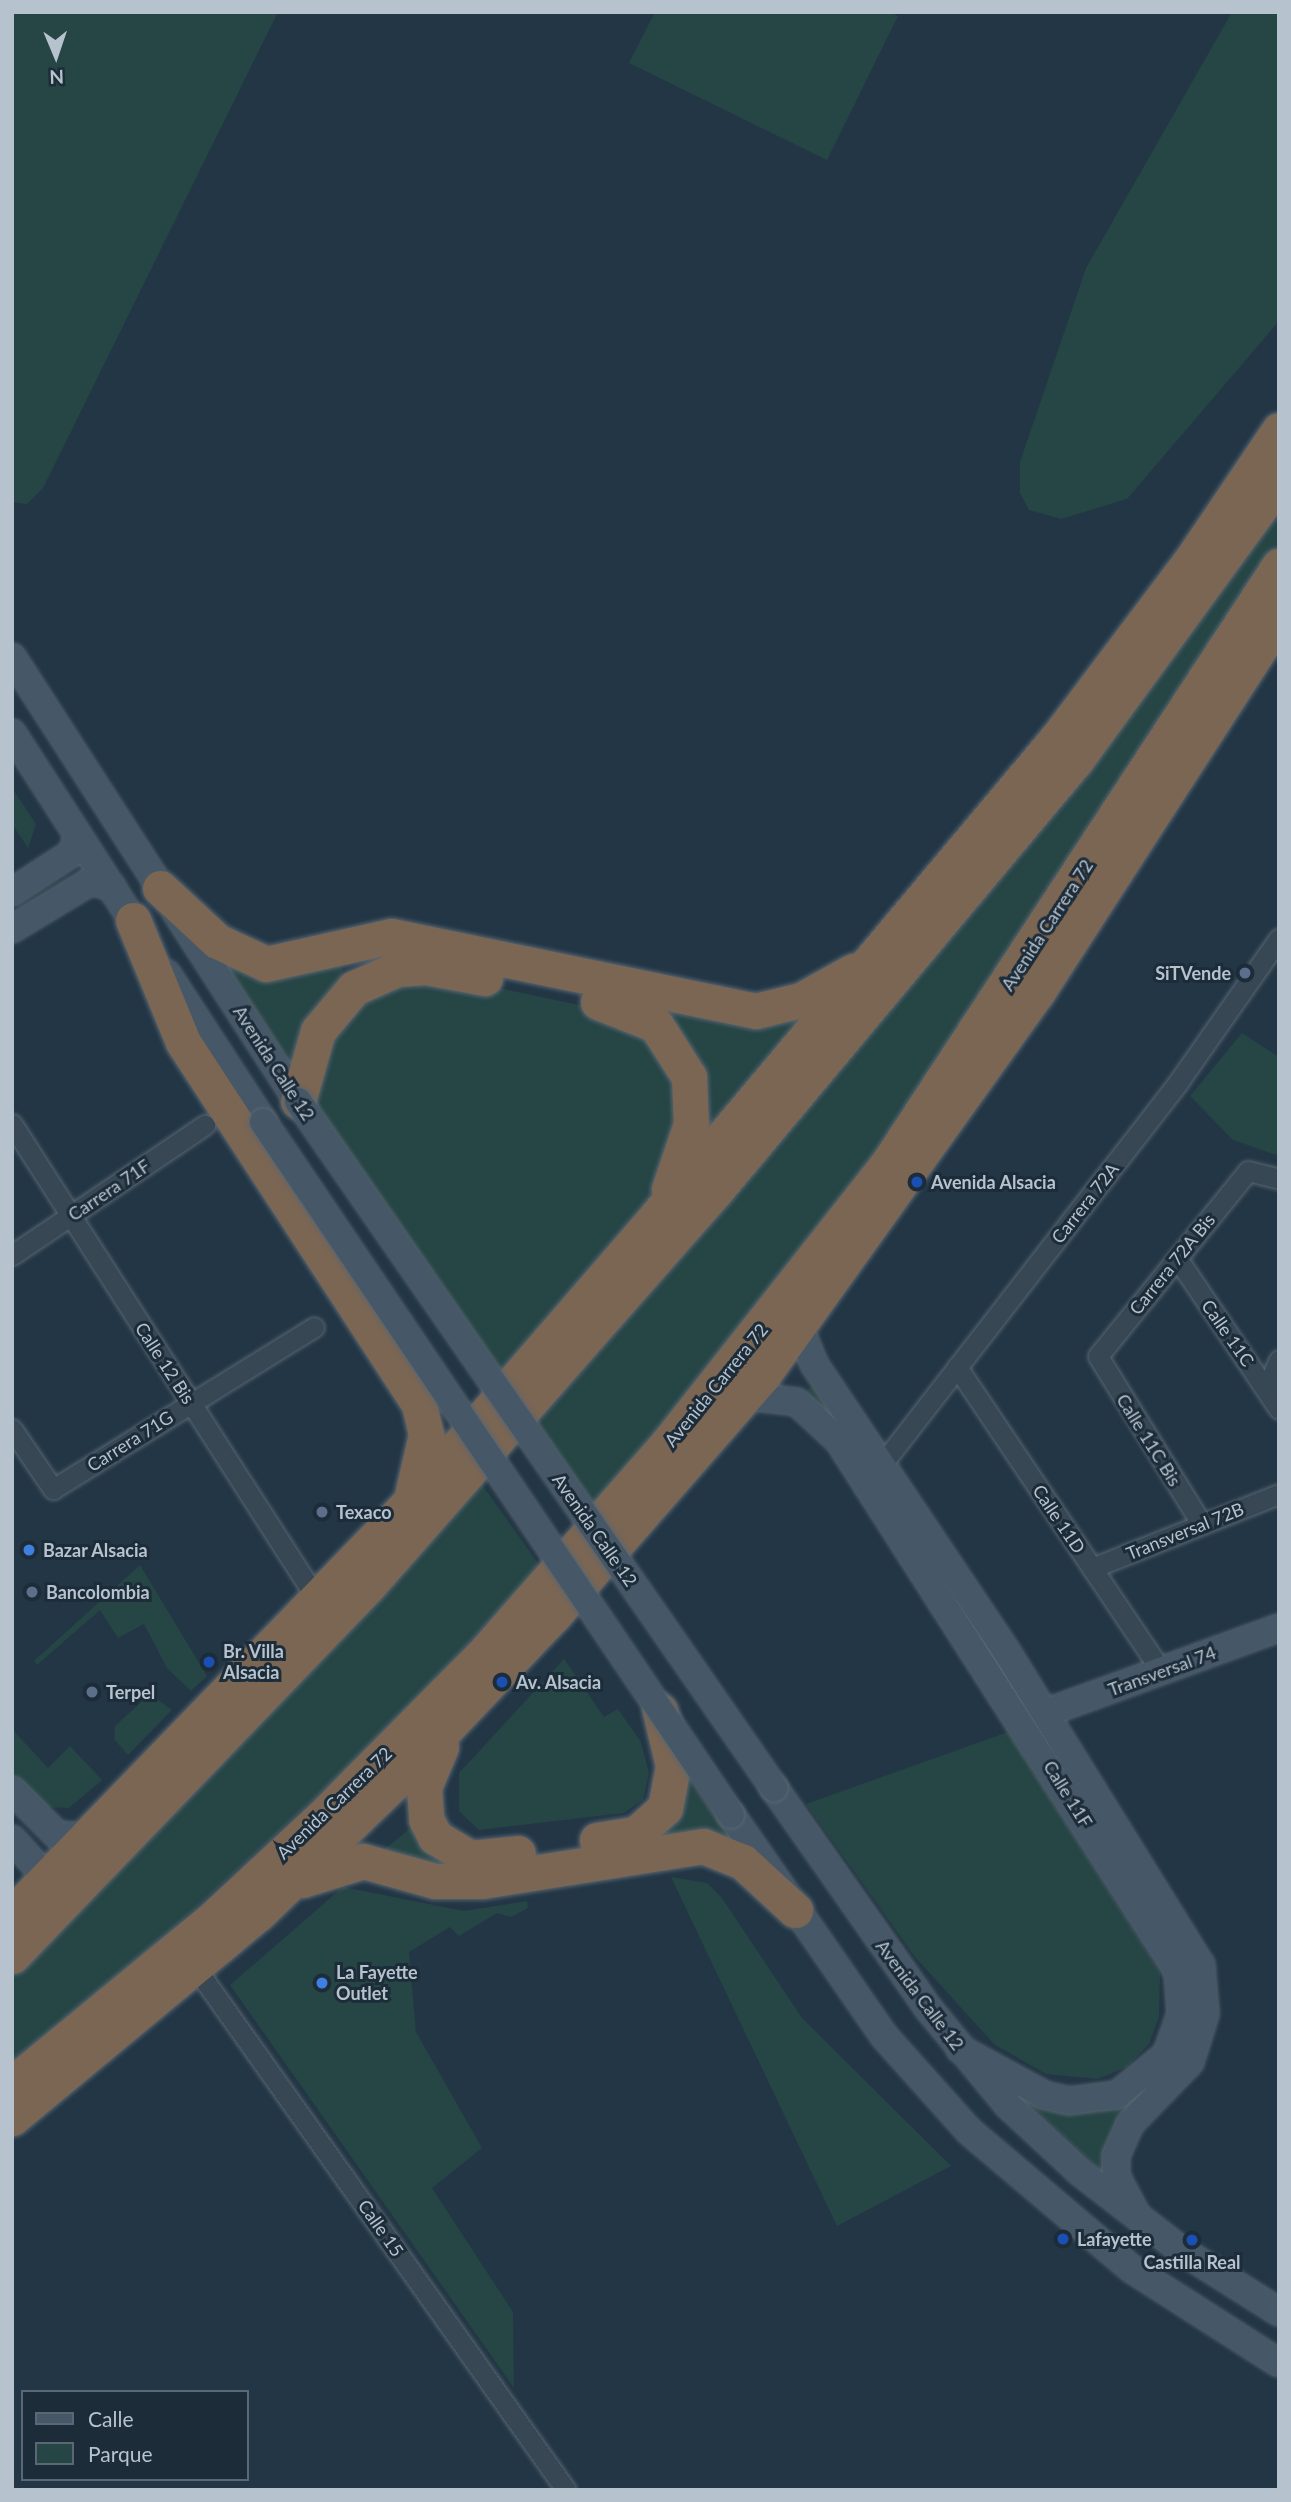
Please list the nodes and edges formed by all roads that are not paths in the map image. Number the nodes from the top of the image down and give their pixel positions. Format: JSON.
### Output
{"nodes":[{"id":1,"x":1273,"y":438,"type":"edge"},
{"id":2,"x":1270,"y":495,"type":"edge"},
{"id":3,"x":1279,"y":566,"type":"edge"},
{"id":4,"x":1279,"y":619,"type":"edge"},
{"id":5,"x":1267,"y":653,"type":"edge"},
{"id":6,"x":12,"y":657,"type":"edge"},
{"id":7,"x":12,"y":733,"type":"edge"},
{"id":8,"x":78,"y":836,"type":"junction"},
{"id":9,"x":113,"y":887,"type":"junction"},
{"id":10,"x":160,"y":888,"type":"junction"},
{"id":11,"x":12,"y":892,"type":"edge"},
{"id":12,"x":132,"y":920,"type":"junction"},
{"id":13,"x":12,"y":929,"type":"edge"},
{"id":14,"x":1279,"y":938,"type":"edge"},
{"id":15,"x":874,"y":959,"type":"junction"},
{"id":16,"x":298,"y":1101,"type":"junction"},
{"id":17,"x":12,"y":1124,"type":"edge"},
{"id":18,"x":205,"y":1125,"type":"dead end"},
{"id":19,"x":1279,"y":1179,"type":"edge"},
{"id":20,"x":659,"y":1213,"type":"junction"},
{"id":21,"x":71,"y":1216,"type":"junction"},
{"id":22,"x":12,"y":1255,"type":"edge"},
{"id":23,"x":1177,"y":1258,"type":"junction"},
{"id":24,"x":654,"y":1261,"type":"junction"},
{"id":25,"x":589,"y":1295,"type":"junction"},
{"id":26,"x":314,"y":1327,"type":"dead end"},
{"id":27,"x":800,"y":1329,"type":"junction"},
{"id":28,"x":1098,"y":1356,"type":"joint"},
{"id":29,"x":1279,"y":1360,"type":"edge"},
{"id":30,"x":957,"y":1367,"type":"junction"},
{"id":31,"x":1266,"y":1389,"type":"junction"},
{"id":32,"x":746,"y":1396,"type":"junction"},
{"id":33,"x":191,"y":1404,"type":"junction"},
{"id":34,"x":1279,"y":1409,"type":"edge"},
{"id":35,"x":12,"y":1429,"type":"edge"},
{"id":36,"x":883,"y":1463,"type":"junction"},
{"id":37,"x":1279,"y":1494,"type":"edge"},
{"id":38,"x":409,"y":1503,"type":"junction"},
{"id":39,"x":1201,"y":1523,"type":"junction"},
{"id":40,"x":1092,"y":1569,"type":"junction"},
{"id":41,"x":538,"y":1593,"type":"junction"},
{"id":42,"x":318,"y":1601,"type":"junction"},
{"id":43,"x":1279,"y":1628,"type":"edge"},
{"id":44,"x":503,"y":1670,"type":"junction"},
{"id":45,"x":1161,"y":1671,"type":"junction"},
{"id":46,"x":660,"y":1711,"type":"junction"},
{"id":47,"x":1045,"y":1713,"type":"junction"},
{"id":48,"x":453,"y":1724,"type":"junction"},
{"id":49,"x":12,"y":1790,"type":"edge"},
{"id":50,"x":87,"y":1837,"type":"junction"},
{"id":51,"x":12,"y":1839,"type":"edge"},
{"id":52,"x":47,"y":1878,"type":"junction"},
{"id":53,"x":248,"y":1904,"type":"junction"},
{"id":54,"x":795,"y":1910,"type":"junction"},
{"id":55,"x":12,"y":1914,"type":"edge"},
{"id":56,"x":12,"y":1956,"type":"edge"},
{"id":57,"x":195,"y":1967,"type":"junction"},
{"id":58,"x":127,"y":2023,"type":"junction"},
{"id":59,"x":58,"y":2047,"type":"junction"},
{"id":60,"x":960,"y":2049,"type":"junction"},
{"id":61,"x":12,"y":2084,"type":"edge"},
{"id":62,"x":12,"y":2118,"type":"edge"},
{"id":63,"x":1136,"y":2214,"type":"junction"},
{"id":64,"x":1279,"y":2312,"type":"edge"},
{"id":65,"x":1279,"y":2363,"type":"edge"},
{"id":66,"x":566,"y":2490,"type":"edge"}],
"edges":[{"from":1,"to":2,"type":"highway"},
{"from":1,"to":15,"type":"highway"},
{"from":2,"to":24,"type":"highway"},
{"from":3,"to":41,"type":"highway","name":"Avenida Carrera 72"},
{"from":4,"to":5,"type":"highway","name":"Avenida Carrera 72"},
{"from":5,"to":27,"type":"highway","name":"Avenida Carrera 72"},
{"from":6,"to":10,"type":"main road","name":"Avenida Calle 12"},
{"from":7,"to":8,"type":"main road"},
{"from":8,"to":9,"type":"main road"},
{"from":8,"to":11,"type":"main road"},
{"from":9,"to":12,"type":"main road"},
{"from":9,"to":13,"type":"main road"},
{"from":10,"to":15,"type":"highway"},
{"from":10,"to":16,"type":"main road","name":"Avenida Calle 12"},
{"from":12,"to":38,"type":"highway"},
{"from":12,"to":46,"type":"main road","bridge":true},
{"from":14,"to":30,"type":"street","name":"Carrera 72A"},
{"from":15,"to":20,"type":"highway"},
{"from":16,"to":20,"type":"highway"},
{"from":16,"to":60,"type":"main road","name":"Avenida Calle 12","bridge":true},
{"from":17,"to":21,"type":"street","name":"Calle 12 Bis"},
{"from":18,"to":21,"type":"street","name":"Carrera 71F"},
{"from":19,"to":23,"type":"street","name":"Carrera 72A Bis"},
{"from":20,"to":25,"type":"highway"},
{"from":21,"to":22,"type":"street","name":"Carrera 71F"},
{"from":21,"to":33,"type":"street","name":"Calle 12 Bis"},
{"from":23,"to":28,"type":"street","name":"Carrera 72A Bis"},
{"from":23,"to":31,"type":"street","name":"Calle 11C"},
{"from":24,"to":25,"type":"highway"},
{"from":24,"to":56,"type":"highway"},
{"from":25,"to":38,"type":"highway"},
{"from":26,"to":33,"type":"street","name":"Carrera 71G"},
{"from":27,"to":32,"type":"highway","name":"Avenida Carrera 72"},
{"from":27,"to":36,"type":"main road","name":"Calle 11F"},
{"from":28,"to":39,"type":"street","name":"Calle 11C Bis"},
{"from":29,"to":31,"type":"street"},
{"from":30,"to":36,"type":"street","name":"Carrera 72A"},
{"from":30,"to":40,"type":"street","name":"Calle 11D"},
{"from":31,"to":34,"type":"street","name":"Calle 11C"},
{"from":32,"to":44,"type":"highway","name":"Avenida Carrera 72"},
{"from":32,"to":60,"type":"main road","name":"Calle 11F"},
{"from":33,"to":35,"type":"street","name":"Carrera 71G"},
{"from":33,"to":42,"type":"street","name":"Calle 12 Bis"},
{"from":36,"to":47,"type":"main road","name":"Calle 11F"},
{"from":37,"to":39,"type":"street","name":"Transversal 72B"},
{"from":38,"to":42,"type":"highway"},
{"from":39,"to":40,"type":"street","name":"Transversal 72B"},
{"from":40,"to":45,"type":"street","name":"Calle 11D"},
{"from":41,"to":44,"type":"highway"},
{"from":41,"to":53,"type":"highway","name":"Avenida Carrera 72"},
{"from":42,"to":50,"type":"highway"},
{"from":43,"to":45,"type":"main road","name":"Transversal 74"},
{"from":44,"to":48,"type":"highway","name":"Avenida Carrera 72"},
{"from":45,"to":47,"type":"main road","name":"Transversal 74"},
{"from":46,"to":48,"type":"highway"},
{"from":46,"to":54,"type":"main road","bridge":true},
{"from":47,"to":63,"type":"main road","name":"Calle 11F"},
{"from":48,"to":53,"type":"highway","name":"Avenida Carrera 72"},
{"from":49,"to":50,"type":"main road"},
{"from":50,"to":52,"type":"highway"},
{"from":51,"to":52,"type":"main road"},
{"from":52,"to":55,"type":"highway"},
{"from":53,"to":54,"type":"highway"},
{"from":53,"to":57,"type":"highway","name":"Avenida Carrera 72"},
{"from":53,"to":59,"type":"highway","name":"Avenida Carrera 72"},
{"from":54,"to":65,"type":"main road"},
{"from":57,"to":58,"type":"highway","name":"Avenida Carrera 72"},
{"from":57,"to":66,"type":"street","name":"Calle 15"},
{"from":58,"to":59,"type":"highway"},
{"from":58,"to":62,"type":"highway","name":"Avenida Carrera 72"},
{"from":59,"to":61,"type":"highway","name":"Avenida Carrera 72"},
{"from":60,"to":63,"type":"main road","name":"Avenida Calle 12"},
{"from":63,"to":64,"type":"main road","name":"Avenida Calle 12"}]}
